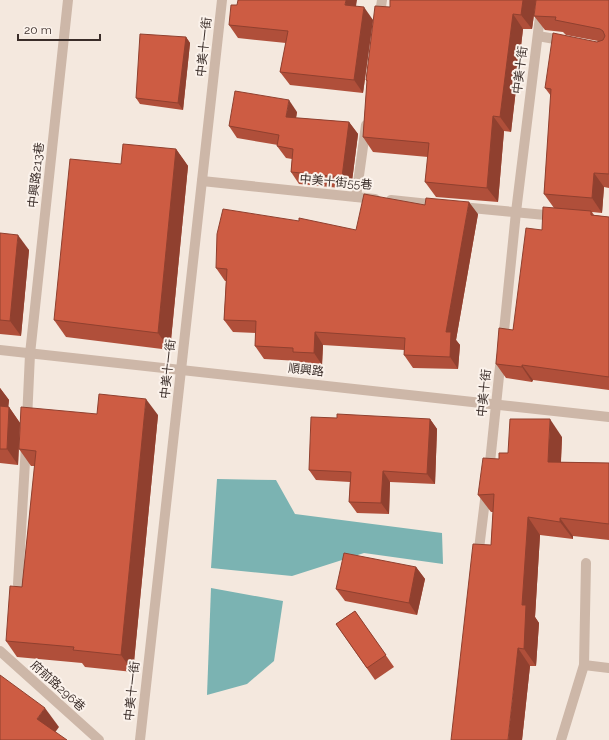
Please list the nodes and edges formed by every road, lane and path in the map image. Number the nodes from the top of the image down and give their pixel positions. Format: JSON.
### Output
{"nodes":[{"id":1,"x":68,"y":0,"type":"edge"},
{"id":2,"x":222,"y":0,"type":"edge"},
{"id":3,"x":382,"y":0,"type":"edge"},
{"id":4,"x":542,"y":0,"type":"edge"},
{"id":5,"x":378,"y":32,"type":"edge"},
{"id":6,"x":538,"y":36,"type":"junction"},
{"id":7,"x":573,"y":43,"type":"edge"},
{"id":8,"x":366,"y":118,"type":"edge"},
{"id":9,"x":202,"y":181,"type":"junction"},
{"id":10,"x":356,"y":197,"type":"junction"},
{"id":11,"x":516,"y":212,"type":"junction"},
{"id":12,"x":567,"y":216,"type":"edge"},
{"id":13,"x":0,"y":350,"type":"edge"},
{"id":14,"x":30,"y":354,"type":"junction"},
{"id":15,"x":181,"y":370,"type":"junction"},
{"id":16,"x":496,"y":404,"type":"junction"},
{"id":17,"x":609,"y":417,"type":"edge"},
{"id":18,"x":586,"y":563,"type":"dead end"},
{"id":19,"x":477,"y":568,"type":"edge"},
{"id":20,"x":18,"y":584,"type":"dead end"},
{"id":21,"x":0,"y":651,"type":"edge"},
{"id":22,"x":584,"y":666,"type":"junction"},
{"id":23,"x":609,"y":668,"type":"edge"},
{"id":24,"x":99,"y":740,"type":"edge"},
{"id":25,"x":140,"y":740,"type":"edge"},
{"id":26,"x":561,"y":740,"type":"edge"}],
"edges":[{"from":1,"to":14,"type":"street","name":"中興路213巷"},
{"from":2,"to":9,"type":"street","name":"中美十一街"},
{"from":3,"to":5,"type":"street"},
{"from":4,"to":6,"type":"street","name":"中美十街"},
{"from":6,"to":7,"type":"street"},
{"from":6,"to":11,"type":"street","name":"中美十街"},
{"from":8,"to":10,"type":"street"},
{"from":9,"to":10,"type":"street","name":"中美十街55巷"},
{"from":9,"to":15,"type":"street","name":"中美十一街"},
{"from":10,"to":11,"type":"street","name":"中美十街55巷"},
{"from":11,"to":12,"type":"street","name":"中美十街55巷"},
{"from":11,"to":16,"type":"street","name":"中美十街"},
{"from":13,"to":14,"type":"street","name":"順興路"},
{"from":14,"to":15,"type":"street","name":"順興路"},
{"from":14,"to":20,"type":"street","name":"中興路213巷"},
{"from":15,"to":16,"type":"street","name":"順興路"},
{"from":15,"to":25,"type":"street","name":"中美十一街"},
{"from":16,"to":17,"type":"street","name":"順興路"},
{"from":16,"to":19,"type":"street","name":"中美十街"},
{"from":18,"to":22,"type":"street"},
{"from":21,"to":24,"type":"street","name":"府前路296巷"},
{"from":22,"to":23,"type":"street"},
{"from":22,"to":26,"type":"street"}]}
